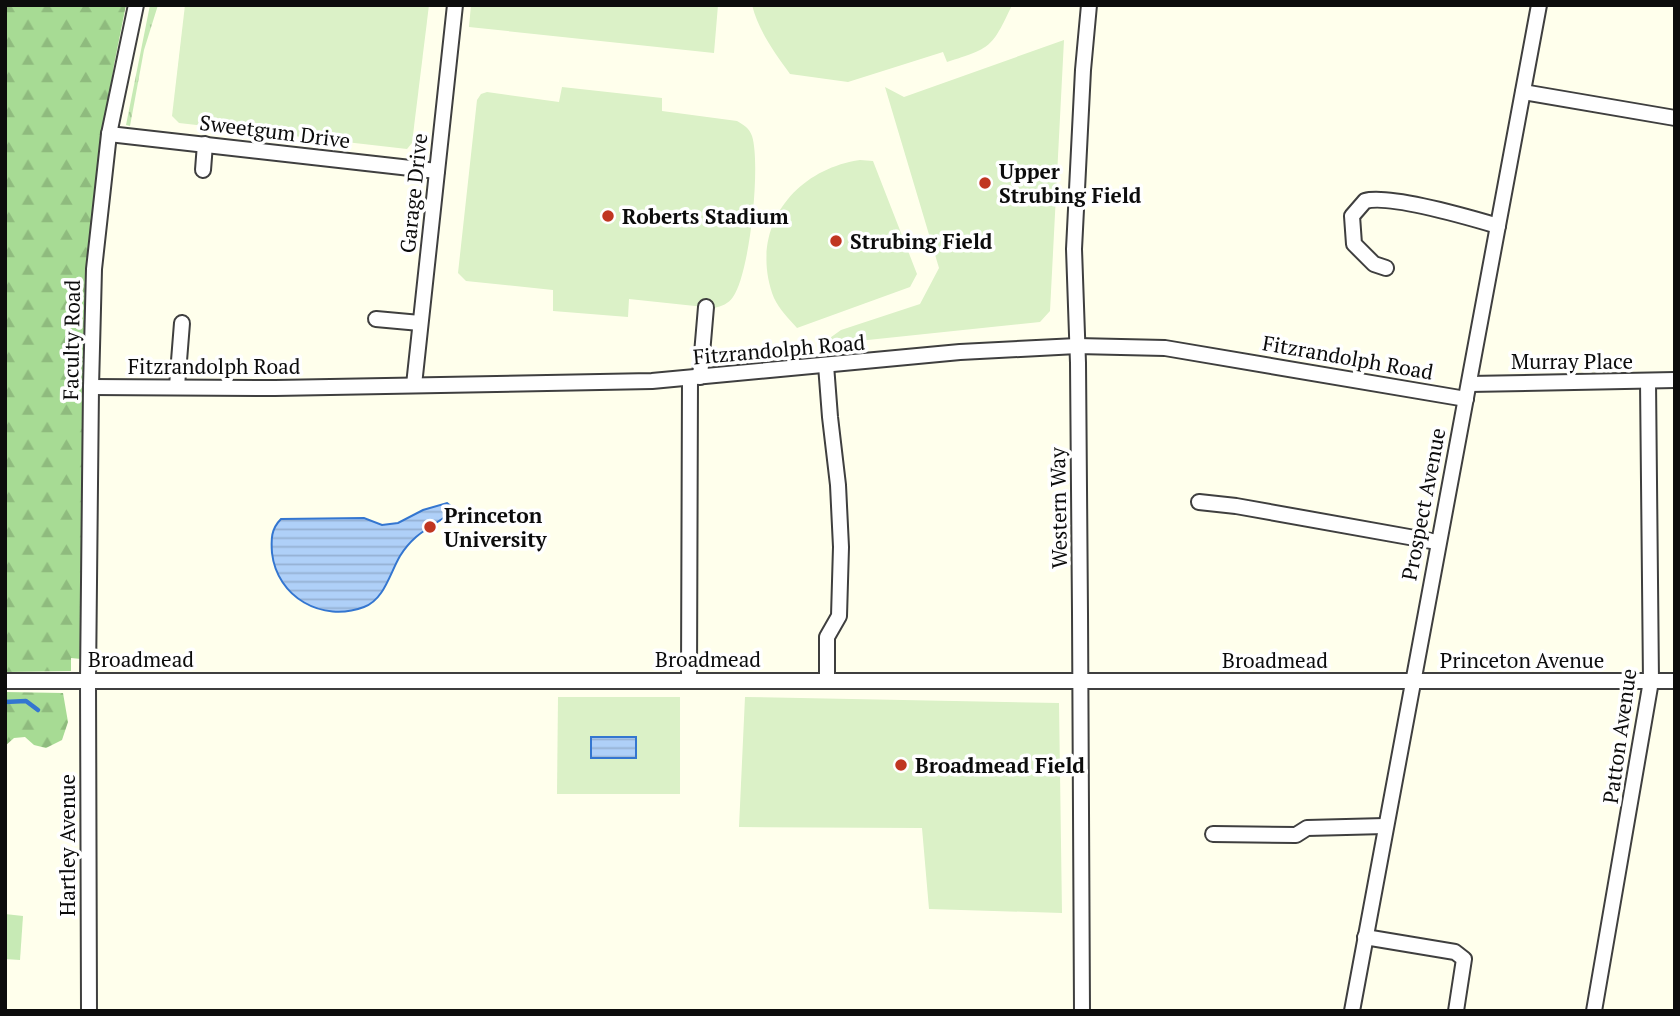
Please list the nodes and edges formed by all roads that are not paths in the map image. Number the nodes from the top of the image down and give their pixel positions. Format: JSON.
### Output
{"nodes":[{"id":1,"x":135,"y":5,"type":"edge"},
{"id":2,"x":455,"y":5,"type":"edge"},
{"id":3,"x":1089,"y":5,"type":"edge"},
{"id":4,"x":1539,"y":5,"type":"edge"},
{"id":5,"x":1523,"y":92,"type":"junction"},
{"id":6,"x":1675,"y":118,"type":"edge"},
{"id":7,"x":109,"y":134,"type":"junction"},
{"id":8,"x":205,"y":144,"type":"junction"},
{"id":9,"x":203,"y":170,"type":"dead end"},
{"id":10,"x":437,"y":171,"type":"junction"},
{"id":11,"x":1498,"y":226,"type":"junction"},
{"id":12,"x":1386,"y":268,"type":"dead end"},
{"id":13,"x":706,"y":307,"type":"dead end"},
{"id":14,"x":376,"y":319,"type":"dead end"},
{"id":15,"x":182,"y":323,"type":"dead end"},
{"id":16,"x":420,"y":323,"type":"junction"},
{"id":17,"x":1077,"y":346,"type":"junction"},
{"id":18,"x":826,"y":365,"type":"junction"},
{"id":19,"x":695,"y":378,"type":"junction"},
{"id":20,"x":1675,"y":380,"type":"edge"},
{"id":21,"x":1648,"y":381,"type":"junction"},
{"id":22,"x":1469,"y":384,"type":"junction"},
{"id":23,"x":414,"y":385,"type":"junction"},
{"id":24,"x":177,"y":386,"type":"junction"},
{"id":25,"x":91,"y":387,"type":"junction"},
{"id":26,"x":1466,"y":400,"type":"junction"},
{"id":27,"x":1199,"y":502,"type":"dead end"},
{"id":28,"x":1437,"y":542,"type":"junction"},
{"id":29,"x":89,"y":680,"type":"junction"},
{"id":30,"x":689,"y":680,"type":"junction"},
{"id":31,"x":827,"y":680,"type":"junction"},
{"id":32,"x":1080,"y":680,"type":"junction"},
{"id":33,"x":5,"y":681,"type":"edge"},
{"id":34,"x":1411,"y":681,"type":"junction"},
{"id":35,"x":1651,"y":681,"type":"junction"},
{"id":36,"x":1675,"y":681,"type":"edge"},
{"id":37,"x":1385,"y":826,"type":"junction"},
{"id":38,"x":1213,"y":834,"type":"dead end"},
{"id":39,"x":1365,"y":937,"type":"junction"},
{"id":40,"x":89,"y":1011,"type":"edge"},
{"id":41,"x":1082,"y":1011,"type":"edge"},
{"id":42,"x":1352,"y":1011,"type":"edge"},
{"id":43,"x":1456,"y":1011,"type":"edge"},
{"id":44,"x":1594,"y":1011,"type":"edge"}],
"edges":[{"from":1,"to":7,"type":"street","name":"Faculty Road"},
{"from":2,"to":10,"type":"street","name":"Garage Drive"},
{"from":3,"to":17,"type":"street","name":"Western Way"},
{"from":4,"to":5,"type":"street","name":"Prospect Avenue"},
{"from":5,"to":6,"type":"street"},
{"from":5,"to":11,"type":"street","name":"Prospect Avenue"},
{"from":7,"to":8,"type":"street","name":"Sweetgum Drive"},
{"from":7,"to":25,"type":"street","name":"Faculty Road"},
{"from":8,"to":9,"type":"street"},
{"from":8,"to":10,"type":"street","name":"Sweetgum Drive"},
{"from":10,"to":16,"type":"street","name":"Garage Drive"},
{"from":11,"to":12,"type":"street"},
{"from":11,"to":22,"type":"street","name":"Prospect Avenue"},
{"from":13,"to":19,"type":"street"},
{"from":14,"to":16,"type":"street"},
{"from":15,"to":24,"type":"street"},
{"from":16,"to":23,"type":"street","name":"Garage Drive"},
{"from":17,"to":18,"type":"street","name":"Fitzrandolph Road"},
{"from":17,"to":26,"type":"street","name":"Fitzrandolph Road"},
{"from":17,"to":32,"type":"street","name":"Western Way"},
{"from":18,"to":19,"type":"street","name":"Fitzrandolph Road"},
{"from":18,"to":31,"type":"street"},
{"from":19,"to":23,"type":"street","name":"Fitzrandolph Road"},
{"from":19,"to":30,"type":"street"},
{"from":20,"to":21,"type":"street","name":"Murray Place"},
{"from":21,"to":22,"type":"street","name":"Murray Place"},
{"from":21,"to":35,"type":"street","name":"Patton Avenue"},
{"from":22,"to":26,"type":"street","name":"Prospect Avenue"},
{"from":23,"to":24,"type":"street","name":"Fitzrandolph Road"},
{"from":24,"to":25,"type":"street","name":"Fitzrandolph Road"},
{"from":25,"to":29,"type":"street","name":"Faculty Road"},
{"from":26,"to":28,"type":"street","name":"Prospect Avenue"},
{"from":27,"to":28,"type":"street"},
{"from":28,"to":34,"type":"street","name":"Prospect Avenue"},
{"from":29,"to":30,"type":"street","name":"Broadmead"},
{"from":29,"to":33,"type":"street","name":"Broadmead"},
{"from":29,"to":40,"type":"street","name":"Hartley Avenue"},
{"from":30,"to":31,"type":"street","name":"Broadmead"},
{"from":31,"to":32,"type":"street","name":"Broadmead"},
{"from":32,"to":34,"type":"street","name":"Broadmead"},
{"from":32,"to":41,"type":"street","name":"Western Way"},
{"from":34,"to":35,"type":"street","name":"Princeton Avenue"},
{"from":34,"to":37,"type":"street","name":"Prospect Avenue"},
{"from":35,"to":36,"type":"street","name":"Princeton Avenue"},
{"from":35,"to":44,"type":"street","name":"Patton Avenue"},
{"from":37,"to":38,"type":"street"},
{"from":37,"to":39,"type":"street","name":"Prospect Avenue"},
{"from":39,"to":42,"type":"street","name":"Prospect Avenue"},
{"from":39,"to":43,"type":"street"}]}
